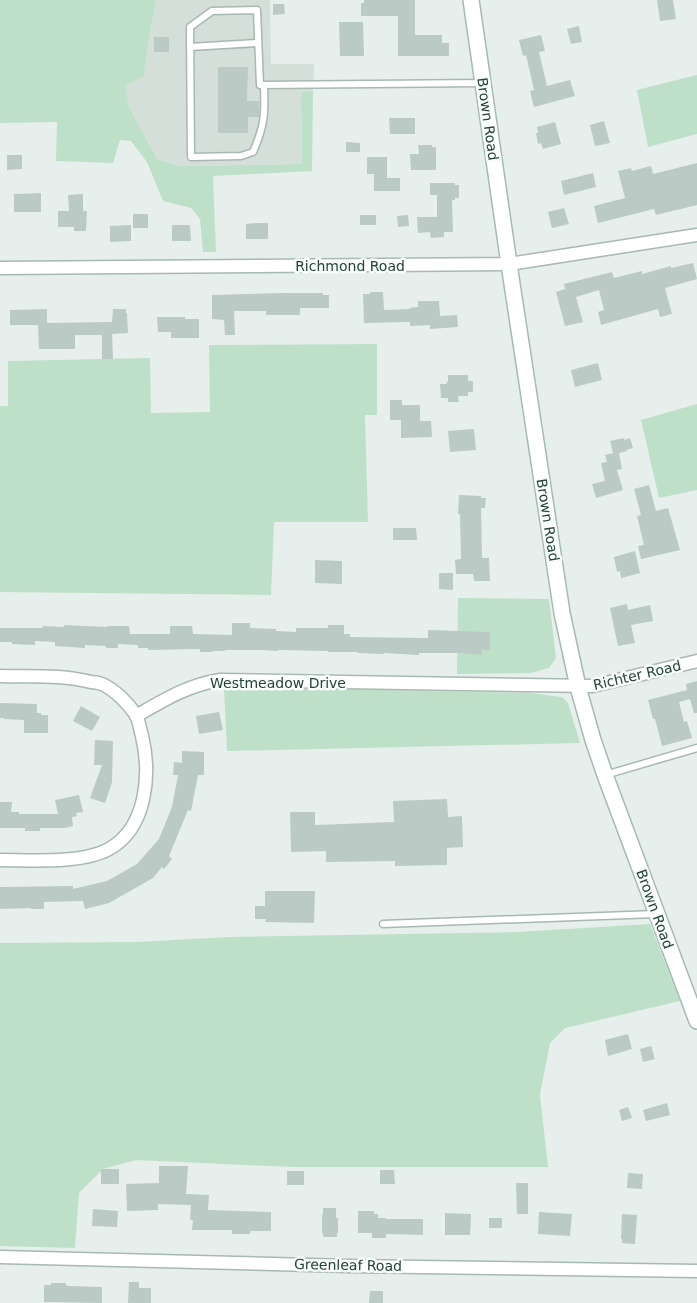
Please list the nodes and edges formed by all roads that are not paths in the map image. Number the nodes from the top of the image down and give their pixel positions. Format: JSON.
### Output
{"nodes":[{"id":1,"x":471,"y":0,"type":"edge"},
{"id":2,"x":258,"y":43,"type":"junction"},
{"id":3,"x":190,"y":47,"type":"junction"},
{"id":4,"x":483,"y":83,"type":"junction"},
{"id":5,"x":264,"y":85,"type":"junction"},
{"id":6,"x":697,"y":235,"type":"edge"},
{"id":7,"x":509,"y":264,"type":"junction"},
{"id":8,"x":0,"y":268,"type":"edge"},
{"id":9,"x":697,"y":661,"type":"edge"},
{"id":10,"x":0,"y":676,"type":"edge"},
{"id":11,"x":578,"y":687,"type":"junction"},
{"id":12,"x":136,"y":716,"type":"junction"},
{"id":13,"x":697,"y":748,"type":"edge"},
{"id":14,"x":605,"y":775,"type":"junction"},
{"id":15,"x":0,"y":860,"type":"edge"},
{"id":16,"x":657,"y":914,"type":"junction"},
{"id":17,"x":383,"y":924,"type":"dead end"},
{"id":18,"x":697,"y":1021,"type":"edge"},
{"id":19,"x":0,"y":1257,"type":"edge"},
{"id":20,"x":697,"y":1271,"type":"edge"}],
"edges":[{"from":1,"to":4,"type":"main road","name":"Brown Road"},
{"from":2,"to":3,"type":"lane"},
{"from":2,"to":3,"type":"lane"},
{"from":2,"to":5,"type":"lane"},
{"from":3,"to":5,"type":"lane"},
{"from":4,"to":5,"type":"lane"},
{"from":4,"to":7,"type":"main road","name":"Brown Road"},
{"from":6,"to":7,"type":"street","name":"Richmond Road"},
{"from":7,"to":8,"type":"street","name":"Richmond Road"},
{"from":7,"to":11,"type":"main road","name":"Brown Road"},
{"from":9,"to":11,"type":"street","name":"Richter Road"},
{"from":10,"to":12,"type":"street"},
{"from":11,"to":12,"type":"street","name":"Westmeadow Drive"},
{"from":11,"to":14,"type":"main road","name":"Brown Road"},
{"from":12,"to":15,"type":"street"},
{"from":13,"to":14,"type":"lane"},
{"from":14,"to":16,"type":"main road","name":"Brown Road"},
{"from":16,"to":17,"type":"lane"},
{"from":16,"to":18,"type":"main road","name":"Brown Road"},
{"from":19,"to":20,"type":"street","name":"Greenleaf Road"}]}
